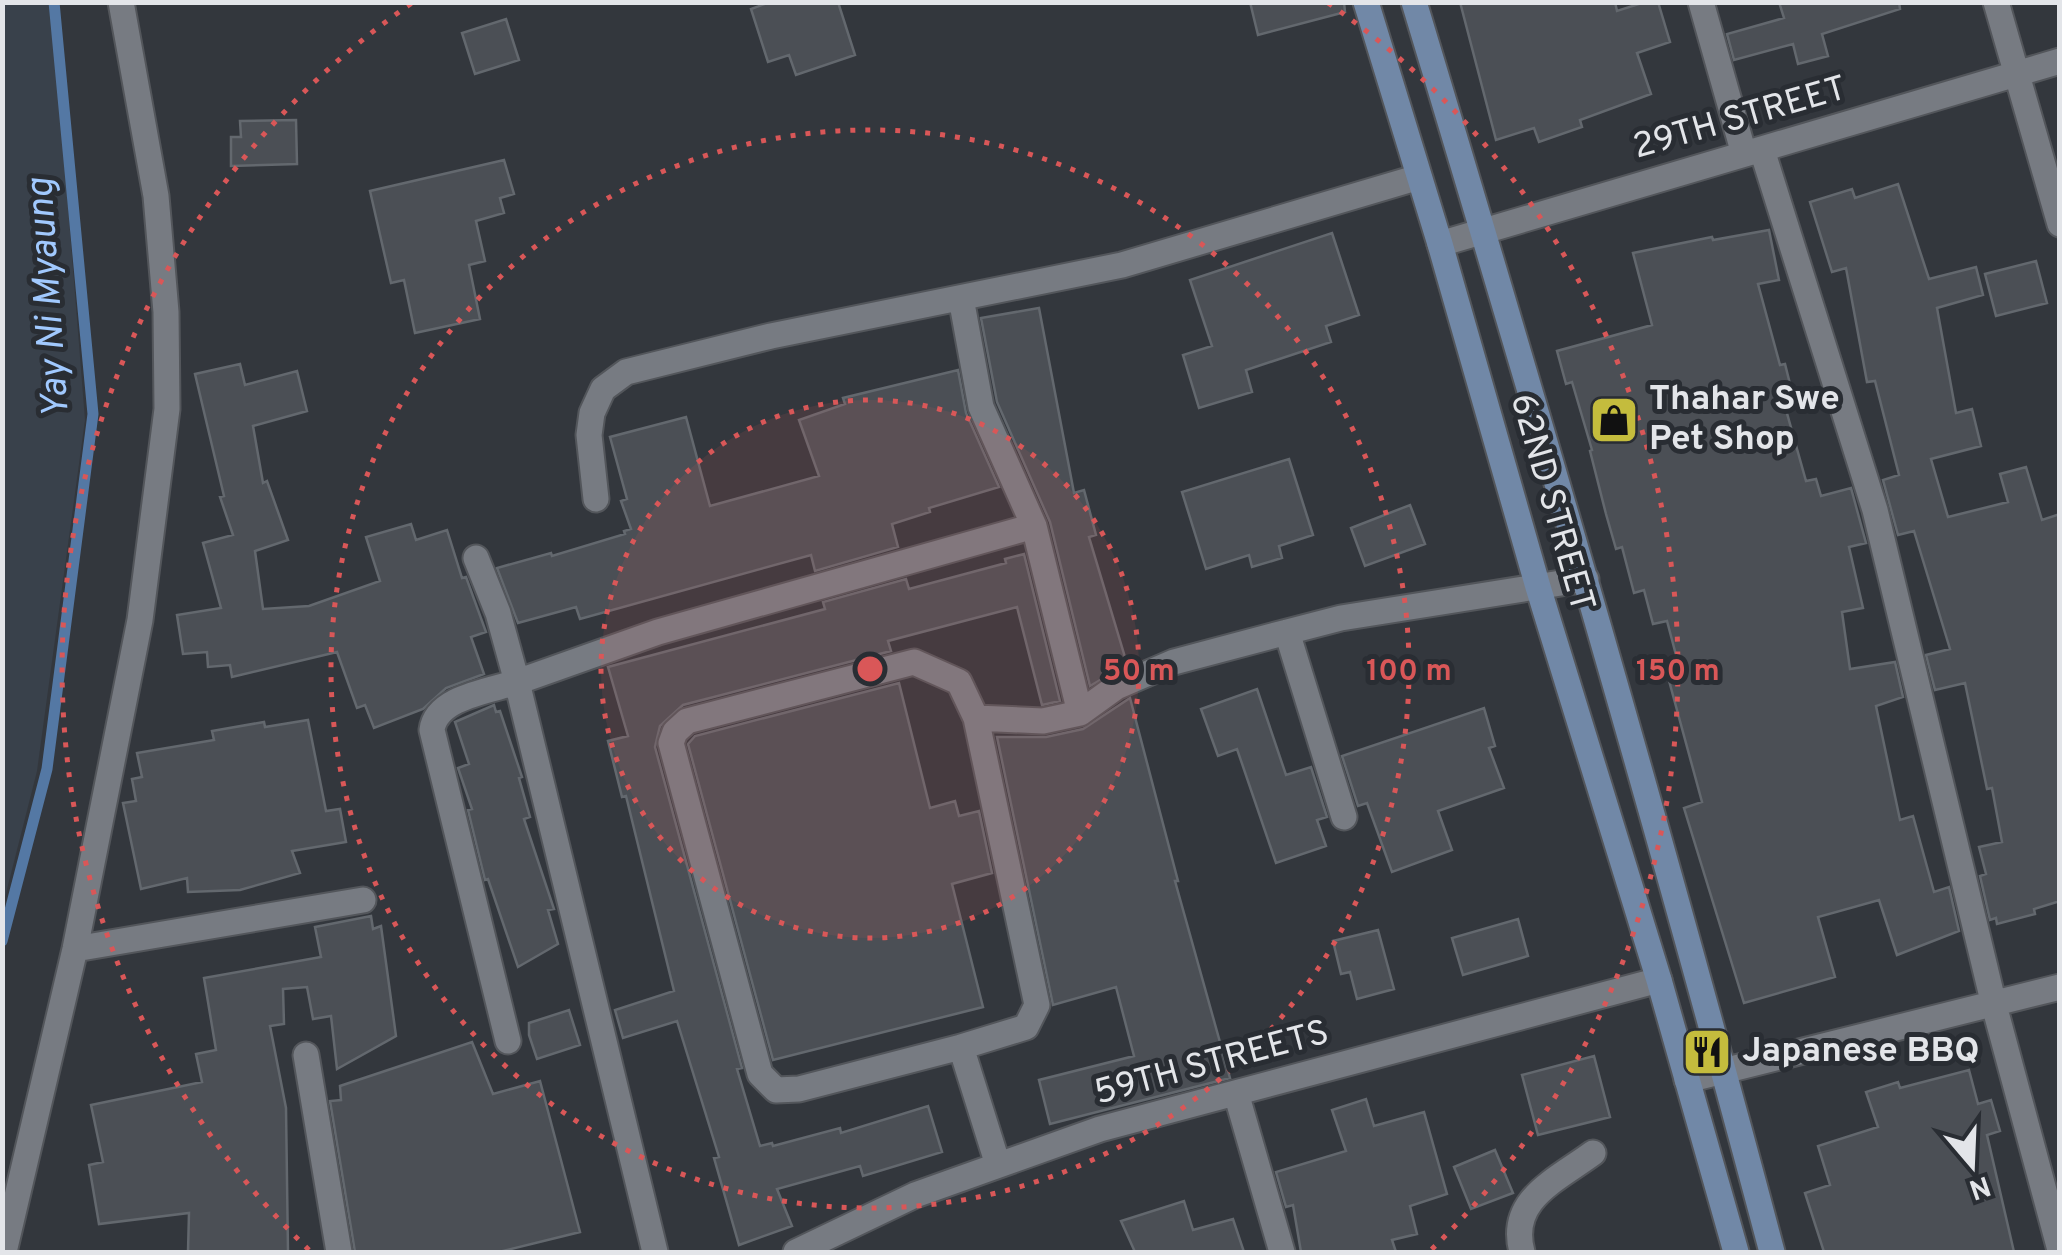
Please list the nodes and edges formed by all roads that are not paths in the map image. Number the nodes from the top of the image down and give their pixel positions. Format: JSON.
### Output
{"nodes":[{"id":1,"x":122,"y":2,"type":"edge"},
{"id":2,"x":1366,"y":2,"type":"edge"},
{"id":3,"x":1414,"y":2,"type":"edge"},
{"id":4,"x":1701,"y":2,"type":"edge"},
{"id":5,"x":1996,"y":2,"type":"edge"},
{"id":6,"x":2060,"y":61,"type":"edge"},
{"id":7,"x":2016,"y":73,"type":"junction"},
{"id":8,"x":1753,"y":152,"type":"junction"},
{"id":9,"x":1419,"y":177,"type":"junction"},
{"id":10,"x":2060,"y":224,"type":"edge"},
{"id":11,"x":1484,"y":232,"type":"junction"},
{"id":12,"x":1440,"y":244,"type":"junction"},
{"id":13,"x":961,"y":298,"type":"junction"},
{"id":14,"x":596,"y":498,"type":"dead end"},
{"id":15,"x":1034,"y":526,"type":"junction"},
{"id":16,"x":476,"y":558,"type":"dead end"},
{"id":17,"x":1586,"y":578,"type":"junction"},
{"id":18,"x":1538,"y":587,"type":"junction"},
{"id":19,"x":1287,"y":632,"type":"junction"},
{"id":20,"x":517,"y":682,"type":"junction"},
{"id":21,"x":1080,"y":713,"type":"junction"},
{"id":22,"x":976,"y":718,"type":"junction"},
{"id":23,"x":1344,"y":817,"type":"dead end"},
{"id":24,"x":364,"y":900,"type":"dead end"},
{"id":25,"x":75,"y":948,"type":"junction"},
{"id":26,"x":1659,"y":980,"type":"junction"},
{"id":27,"x":2060,"y":987,"type":"edge"},
{"id":28,"x":1994,"y":1005,"type":"junction"},
{"id":29,"x":508,"y":1042,"type":"dead end"},
{"id":30,"x":961,"y":1047,"type":"junction"},
{"id":31,"x":306,"y":1055,"type":"dead end"},
{"id":32,"x":1724,"y":1070,"type":"junction"},
{"id":33,"x":1687,"y":1080,"type":"junction"},
{"id":34,"x":1236,"y":1093,"type":"junction"},
{"id":35,"x":1592,"y":1153,"type":"dead end"},
{"id":36,"x":998,"y":1166,"type":"junction"},
{"id":37,"x":2060,"y":1250,"type":"edge"},
{"id":38,"x":4,"y":1252,"type":"edge"},
{"id":39,"x":339,"y":1252,"type":"edge"},
{"id":40,"x":655,"y":1252,"type":"edge"},
{"id":41,"x":796,"y":1252,"type":"edge"},
{"id":42,"x":1282,"y":1252,"type":"edge"},
{"id":43,"x":1522,"y":1252,"type":"edge"},
{"id":44,"x":1736,"y":1252,"type":"edge"},
{"id":45,"x":1772,"y":1252,"type":"edge"}],
"edges":[{"from":1,"to":25,"type":"street"},
{"from":2,"to":9,"type":"main road","name":"62ND STREET"},
{"from":3,"to":11,"type":"main road","name":"62ND STREET"},
{"from":4,"to":8,"type":"street"},
{"from":5,"to":7,"type":"street"},
{"from":6,"to":7,"type":"street","name":"29TH STREET"},
{"from":7,"to":8,"type":"street","name":"29TH STREET"},
{"from":7,"to":10,"type":"street"},
{"from":8,"to":11,"type":"street","name":"29TH STREET"},
{"from":8,"to":28,"type":"street"},
{"from":9,"to":12,"type":"main road","name":"62ND STREET"},
{"from":9,"to":13,"type":"street"},
{"from":11,"to":12,"type":"street","name":"29TH STREET"},
{"from":11,"to":17,"type":"main road","name":"62ND STREET"},
{"from":12,"to":18,"type":"main road","name":"62ND STREET"},
{"from":13,"to":14,"type":"street"},
{"from":13,"to":15,"type":"street"},
{"from":15,"to":20,"type":"street"},
{"from":15,"to":21,"type":"street"},
{"from":16,"to":20,"type":"street"},
{"from":17,"to":18,"type":"street"},
{"from":17,"to":32,"type":"main road","name":"62ND STREET"},
{"from":18,"to":19,"type":"street"},
{"from":18,"to":26,"type":"main road","name":"62ND STREET"},
{"from":19,"to":21,"type":"street"},
{"from":19,"to":23,"type":"street"},
{"from":20,"to":29,"type":"street"},
{"from":20,"to":40,"type":"street"},
{"from":21,"to":22,"type":"street"},
{"from":22,"to":30,"type":"street"},
{"from":22,"to":30,"type":"street"},
{"from":24,"to":25,"type":"street"},
{"from":25,"to":38,"type":"street"},
{"from":26,"to":33,"type":"main road","name":"62ND STREET"},
{"from":26,"to":34,"type":"street","name":"59TH STREETS"},
{"from":27,"to":28,"type":"street"},
{"from":28,"to":32,"type":"street"},
{"from":28,"to":37,"type":"street"},
{"from":30,"to":36,"type":"street"},
{"from":31,"to":39,"type":"street"},
{"from":32,"to":33,"type":"street"},
{"from":32,"to":45,"type":"main road","name":"62ND STREET"},
{"from":33,"to":44,"type":"main road","name":"62ND STREET"},
{"from":34,"to":36,"type":"street","name":"59TH STREETS"},
{"from":34,"to":42,"type":"street"},
{"from":35,"to":43,"type":"street"},
{"from":36,"to":41,"type":"street","name":"59TH STREETS"}]}
